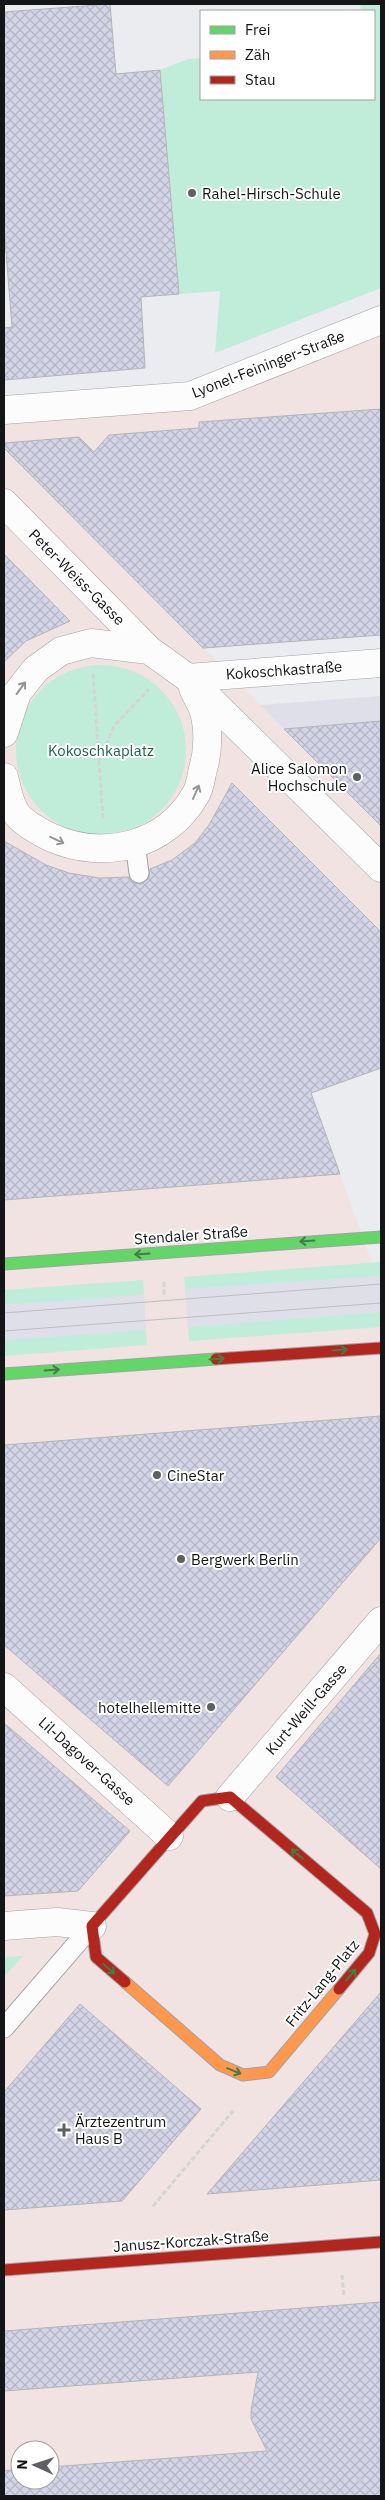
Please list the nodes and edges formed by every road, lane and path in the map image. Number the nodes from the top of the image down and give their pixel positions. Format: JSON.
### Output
{"nodes":[{"id":1,"x":381,"y":320,"type":"edge"},
{"id":2,"x":4,"y":410,"type":"edge"},
{"id":3,"x":4,"y":503,"type":"edge"},
{"id":4,"x":91,"y":642,"type":"junction"},
{"id":5,"x":381,"y":663,"type":"edge"},
{"id":6,"x":170,"y":664,"type":"junction"},
{"id":7,"x":4,"y":733,"type":"edge"},
{"id":8,"x":99,"y":761,"type":"junction"},
{"id":9,"x":4,"y":777,"type":"edge"},
{"id":10,"x":10,"y":815,"type":"edge"},
{"id":11,"x":135,"y":843,"type":"junction"},
{"id":12,"x":105,"y":850,"type":"junction"},
{"id":13,"x":381,"y":868,"type":"edge"},
{"id":14,"x":139,"y":873,"type":"dead end"},
{"id":15,"x":381,"y":1236,"type":"edge"},
{"id":16,"x":4,"y":1264,"type":"edge"},
{"id":17,"x":381,"y":1348,"type":"edge"},
{"id":18,"x":4,"y":1374,"type":"edge"},
{"id":19,"x":381,"y":1620,"type":"edge"},
{"id":20,"x":4,"y":1687,"type":"edge"},
{"id":21,"x":230,"y":1797,"type":"junction"},
{"id":22,"x":169,"y":1836,"type":"junction"},
{"id":23,"x":374,"y":1909,"type":"edge"},
{"id":24,"x":4,"y":1926,"type":"edge"},
{"id":25,"x":92,"y":1926,"type":"junction"},
{"id":26,"x":4,"y":2028,"type":"edge"},
{"id":27,"x":233,"y":2111,"type":"dead end"},
{"id":28,"x":153,"y":2206,"type":"dead end"},
{"id":29,"x":381,"y":2242,"type":"edge"},
{"id":30,"x":4,"y":2270,"type":"edge"}],
"edges":[{"from":1,"to":2,"type":"street","name":"Lyonel-Feininger-Straße"},
{"from":3,"to":6,"type":"street","name":"Peter-Weiss-Gasse"},
{"from":4,"to":6,"type":"street","name":"Kokoschkastraße"},
{"from":7,"to":4,"type":"street","name":"Kokoschkastraße","one_way":true},
{"from":4,"to":8,"type":"path"},
{"from":5,"to":6,"type":"street","name":"Kokoschkastraße"},
{"from":6,"to":8,"type":"path"},
{"from":11,"to":6,"type":"street","one_way":true},
{"from":6,"to":13,"type":"street","name":"Peter-Weiss-Gasse"},
{"from":8,"to":12,"type":"path"},
{"from":9,"to":10,"type":"street"},
{"from":10,"to":12,"type":"street","one_way":true},
{"from":11,"to":12,"type":"street"},
{"from":11,"to":14,"type":"lane"},
{"from":15,"to":16,"type":"street","name":"Stendaler Straße","one_way":true},
{"from":18,"to":17,"type":"street","one_way":true},
{"from":19,"to":21,"type":"street","name":"Kurt-Weill-Gasse"},
{"from":20,"to":22,"type":"street","name":"Lil-Dagover-Gasse"},
{"from":21,"to":22,"type":"street"},
{"from":23,"to":21,"type":"street","name":"Fritz-Lang-Platz","one_way":true},
{"from":22,"to":25,"type":"street"},
{"from":25,"to":23,"type":"street","name":"Fritz-Lang-Platz","one_way":true},
{"from":24,"to":25,"type":"street"},
{"from":25,"to":26,"type":"lane"},
{"from":27,"to":28,"type":"path"},
{"from":29,"to":30,"type":"street","name":"Janusz-Korczak-Straße"}]}
